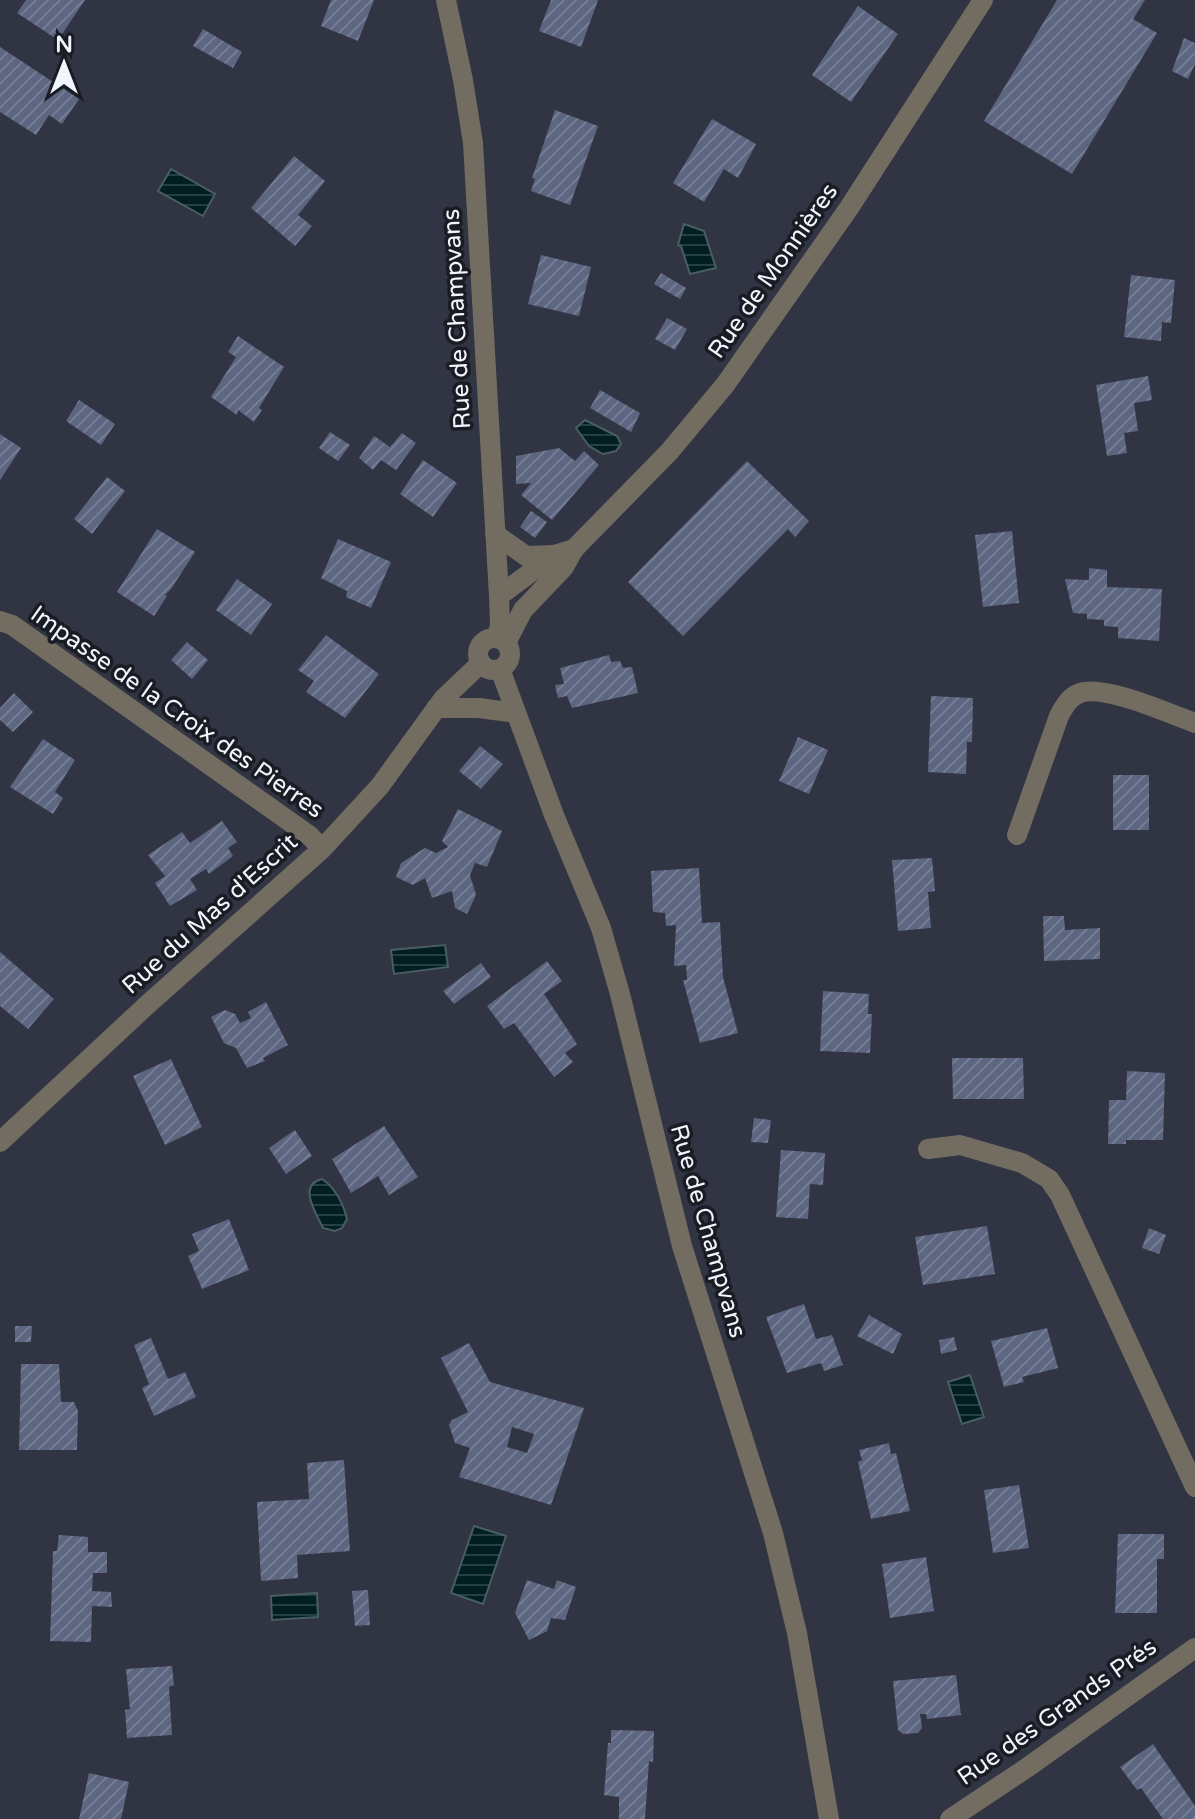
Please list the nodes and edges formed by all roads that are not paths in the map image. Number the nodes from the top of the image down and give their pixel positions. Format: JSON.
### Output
{"nodes":[{"id":1,"x":446,"y":0,"type":"edge"},
{"id":2,"x":983,"y":0,"type":"edge"},
{"id":3,"x":495,"y":534,"type":"junction"},
{"id":4,"x":564,"y":552,"type":"junction"},
{"id":5,"x":499,"y":596,"type":"junction"},
{"id":6,"x":0,"y":621,"type":"edge"},
{"id":7,"x":501,"y":640,"type":"junction"},
{"id":8,"x":491,"y":666,"type":"junction"},
{"id":9,"x":436,"y":708,"type":"junction"},
{"id":10,"x":516,"y":713,"type":"junction"},
{"id":11,"x":1195,"y":723,"type":"edge"},
{"id":12,"x":1017,"y":835,"type":"dead end"},
{"id":13,"x":322,"y":849,"type":"junction"},
{"id":14,"x":0,"y":1142,"type":"edge"},
{"id":15,"x":928,"y":1149,"type":"dead end"},
{"id":16,"x":1195,"y":1487,"type":"edge"},
{"id":17,"x":1195,"y":1648,"type":"edge"},
{"id":18,"x":829,"y":1819,"type":"edge"},
{"id":19,"x":950,"y":1819,"type":"edge"}],
"edges":[{"from":1,"to":3,"type":"street","name":"Rue de Champvans"},
{"from":2,"to":4,"type":"street","name":"Rue de Monnières"},
{"from":3,"to":4,"type":"street"},
{"from":3,"to":5,"type":"street","name":"Rue de Champvans"},
{"from":4,"to":5,"type":"street","name":"Rue de Monnières"},
{"from":4,"to":7,"type":"street","name":"Rue de Monnières"},
{"from":5,"to":7,"type":"street","name":"Rue de Champvans"},
{"from":6,"to":13,"type":"street","name":"Impasse de la Croix des Pierres"},
{"from":7,"to":8,"type":"street"},
{"from":8,"to":9,"type":"street","name":"Rue du Mas d'Escrit"},
{"from":8,"to":10,"type":"street","name":"Rue de Champvans"},
{"from":9,"to":10,"type":"street"},
{"from":9,"to":13,"type":"street","name":"Rue du Mas d'Escrit"},
{"from":10,"to":18,"type":"street","name":"Rue de Champvans"},
{"from":11,"to":12,"type":"street"},
{"from":13,"to":14,"type":"street","name":"Rue du Mas d'Escrit"},
{"from":15,"to":16,"type":"street"},
{"from":17,"to":19,"type":"street","name":"Rue des Grands Prés"}]}
